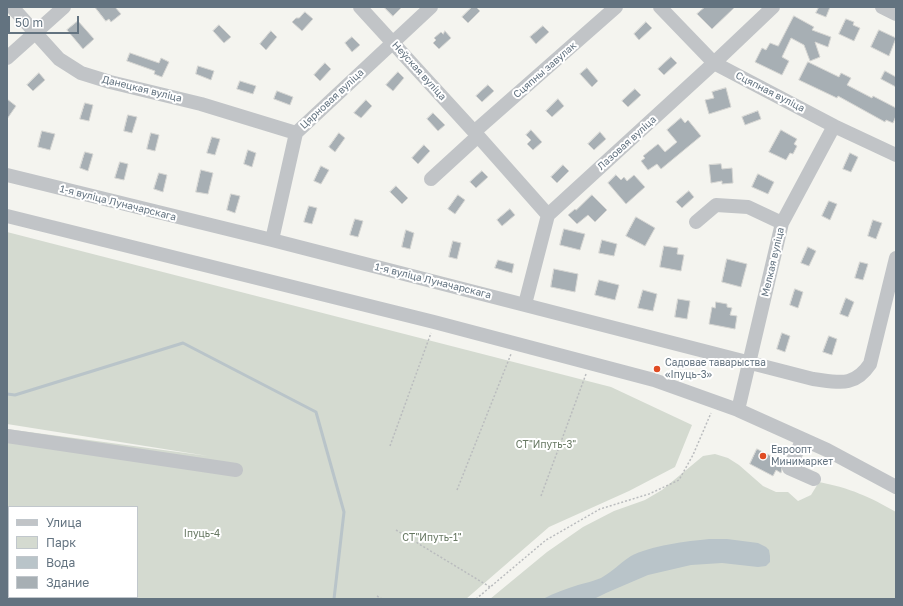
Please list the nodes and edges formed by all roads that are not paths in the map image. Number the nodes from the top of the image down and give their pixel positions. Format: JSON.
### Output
{"nodes":[{"id":1,"x":12,"y":7,"type":"edge"},
{"id":2,"x":64,"y":7,"type":"edge"},
{"id":3,"x":360,"y":7,"type":"edge"},
{"id":4,"x":431,"y":7,"type":"edge"},
{"id":5,"x":616,"y":7,"type":"edge"},
{"id":6,"x":660,"y":7,"type":"edge"},
{"id":7,"x":773,"y":7,"type":"edge"},
{"id":8,"x":882,"y":7,"type":"edge"},
{"id":9,"x":896,"y":14,"type":"edge"},
{"id":10,"x":35,"y":33,"type":"junction"},
{"id":11,"x":392,"y":42,"type":"junction"},
{"id":12,"x":7,"y":58,"type":"edge"},
{"id":13,"x":714,"y":63,"type":"junction"},
{"id":14,"x":834,"y":126,"type":"junction"},
{"id":15,"x":296,"y":134,"type":"junction"},
{"id":16,"x":476,"y":134,"type":"junction"},
{"id":17,"x":896,"y":155,"type":"edge"},
{"id":18,"x":7,"y":175,"type":"edge"},
{"id":19,"x":431,"y":179,"type":"dead end"},
{"id":20,"x":548,"y":215,"type":"junction"},
{"id":21,"x":7,"y":216,"type":"edge"},
{"id":22,"x":696,"y":222,"type":"dead end"},
{"id":23,"x":782,"y":223,"type":"junction"},
{"id":24,"x":272,"y":240,"type":"junction"},
{"id":25,"x":896,"y":258,"type":"edge"},
{"id":26,"x":525,"y":304,"type":"junction"},
{"id":27,"x":749,"y":362,"type":"junction"},
{"id":28,"x":738,"y":410,"type":"junction"},
{"id":29,"x":7,"y":436,"type":"edge"},
{"id":30,"x":803,"y":440,"type":"junction"},
{"id":31,"x":236,"y":470,"type":"dead end"},
{"id":32,"x":814,"y":479,"type":"dead end"},
{"id":33,"x":896,"y":487,"type":"edge"}],
"edges":[{"from":1,"to":10,"type":"street","name":"Данецкая вуліца"},
{"from":2,"to":10,"type":"street"},
{"from":3,"to":11,"type":"street","name":"Неўская вуліца"},
{"from":4,"to":11,"type":"street","name":"Цярновая вуліца"},
{"from":5,"to":16,"type":"street","name":"Сцяпны завулак"},
{"from":6,"to":13,"type":"street","name":"Сцяпная вуліца"},
{"from":7,"to":13,"type":"street","name":"Лазовая вуліца"},
{"from":8,"to":9,"type":"street"},
{"from":10,"to":12,"type":"street"},
{"from":10,"to":15,"type":"street","name":"Данецкая вуліца"},
{"from":11,"to":15,"type":"street","name":"Цярновая вуліца"},
{"from":11,"to":16,"type":"street","name":"Неўская вуліца"},
{"from":13,"to":14,"type":"street","name":"Сцяпная вуліца"},
{"from":13,"to":20,"type":"street","name":"Лазовая вуліца"},
{"from":14,"to":17,"type":"street","name":"Сцяпная вуліца"},
{"from":14,"to":23,"type":"street","name":"Мелкая вуліца"},
{"from":15,"to":24,"type":"street","name":"Цярновая вуліца"},
{"from":16,"to":19,"type":"street"},
{"from":16,"to":20,"type":"street","name":"Неўская вуліца"},
{"from":18,"to":24,"type":"street","name":"1-я вуліца Луначарскага"},
{"from":20,"to":26,"type":"street"},
{"from":21,"to":28,"type":"street"},
{"from":22,"to":23,"type":"street"},
{"from":23,"to":27,"type":"street","name":"Мелкая вуліца"},
{"from":24,"to":26,"type":"street","name":"1-я вуліца Луначарскага"},
{"from":25,"to":27,"type":"street","name":"1-я вуліца Луначарскага"},
{"from":26,"to":27,"type":"street","name":"1-я вуліца Луначарскага"},
{"from":27,"to":28,"type":"street","name":"Мелкая вуліца"},
{"from":28,"to":30,"type":"street"},
{"from":29,"to":31,"type":"street"},
{"from":30,"to":32,"type":"street"},
{"from":30,"to":33,"type":"street"}]}
